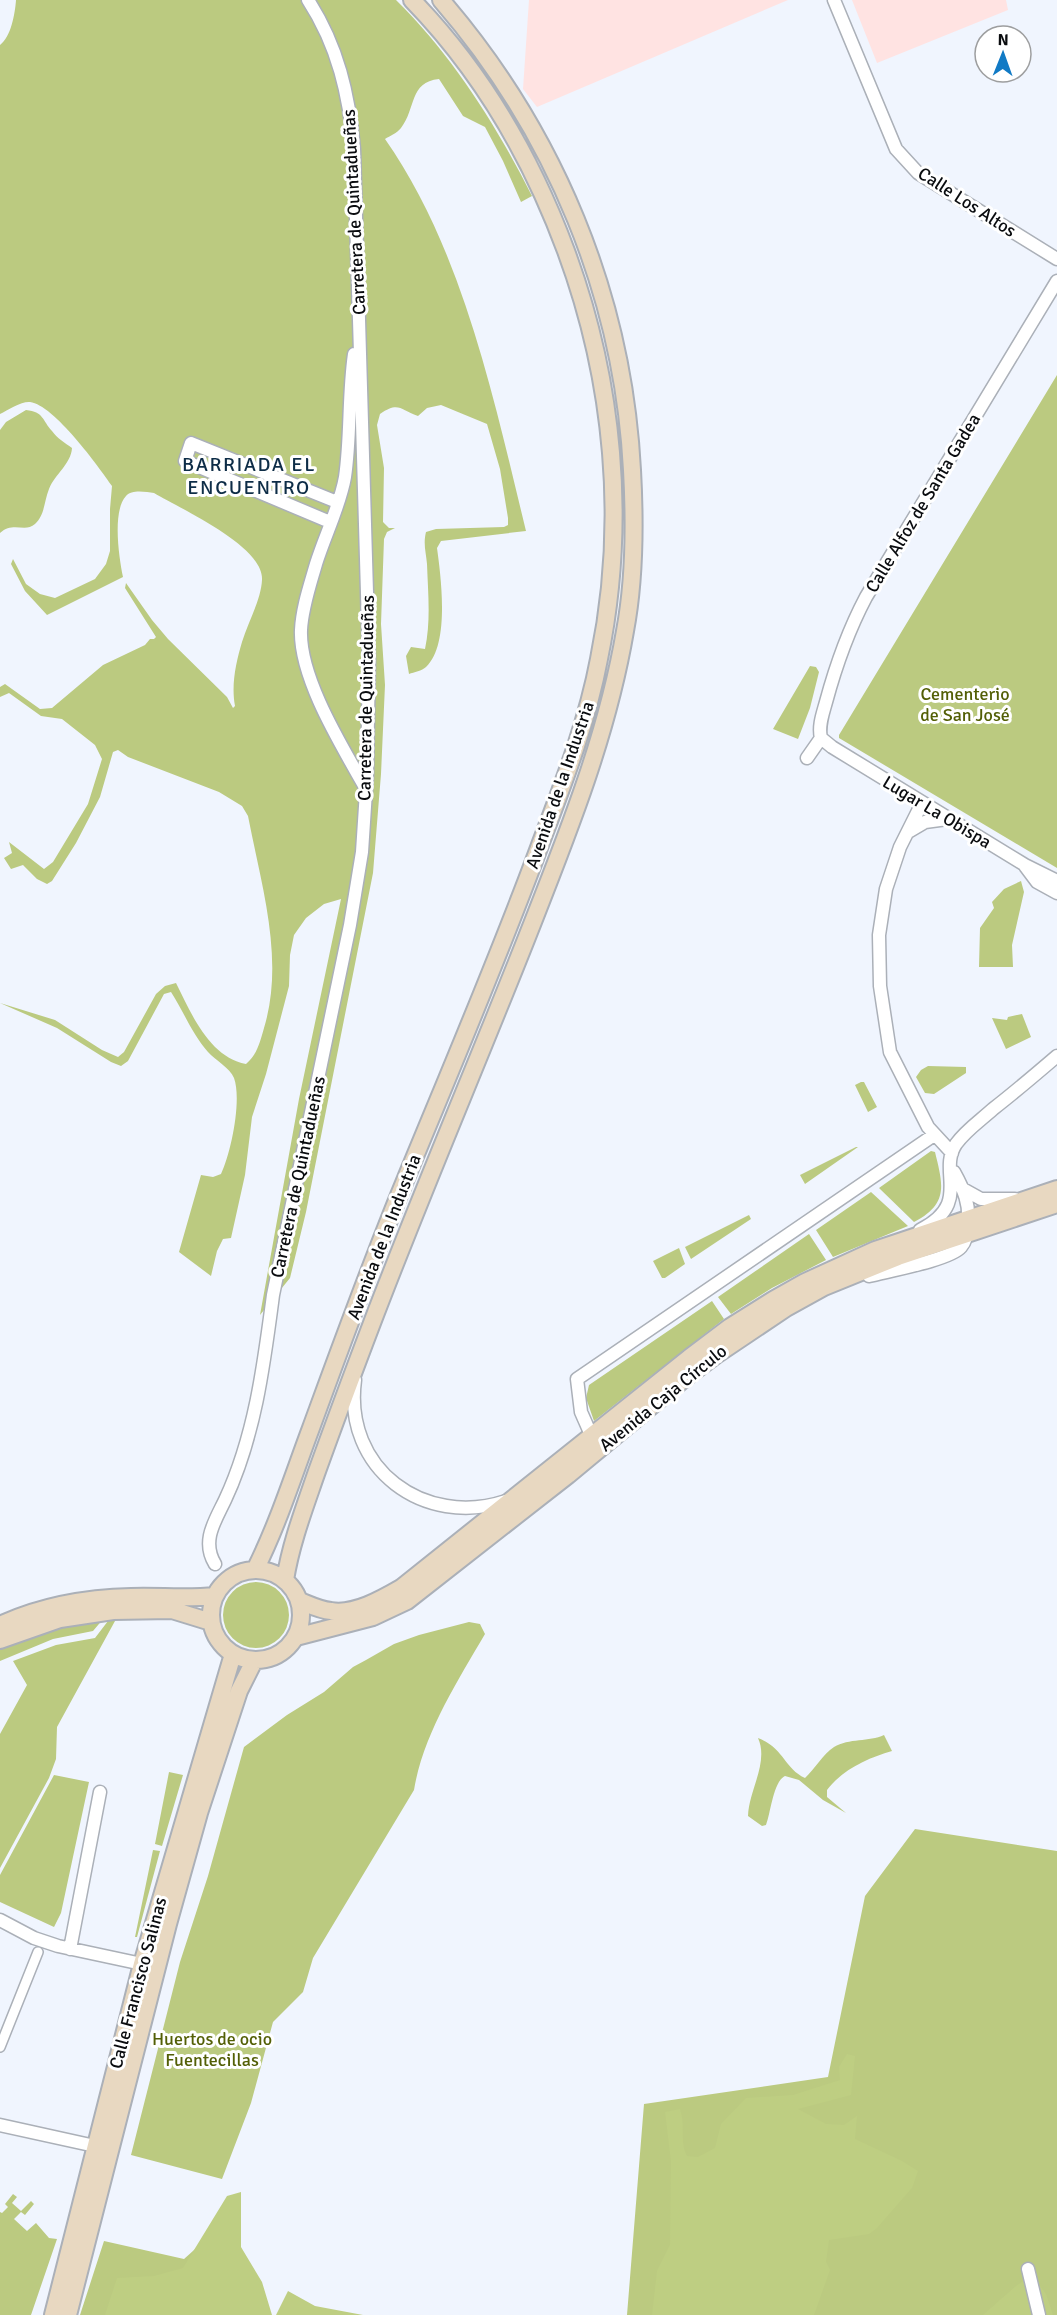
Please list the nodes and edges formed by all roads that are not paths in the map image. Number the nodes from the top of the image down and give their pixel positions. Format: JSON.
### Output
{"nodes":[{"id":1,"x":308,"y":0,"type":"edge"},
{"id":2,"x":412,"y":0,"type":"edge"},
{"id":3,"x":441,"y":0,"type":"edge"},
{"id":4,"x":834,"y":0,"type":"edge"},
{"id":5,"x":1057,"y":260,"type":"edge"},
{"id":6,"x":1057,"y":281,"type":"edge"},
{"id":7,"x":360,"y":337,"type":"junction"},
{"id":8,"x":338,"y":502,"type":"junction"},
{"id":9,"x":330,"y":522,"type":"junction"},
{"id":10,"x":820,"y":738,"type":"junction"},
{"id":11,"x":807,"y":758,"type":"dead end"},
{"id":12,"x":366,"y":790,"type":"junction"},
{"id":13,"x":922,"y":803,"type":"junction"},
{"id":14,"x":947,"y":819,"type":"junction"},
{"id":15,"x":907,"y":833,"type":"junction"},
{"id":16,"x":1025,"y":865,"type":"junction"},
{"id":17,"x":1057,"y":881,"type":"edge"},
{"id":18,"x":1057,"y":893,"type":"edge"},
{"id":19,"x":1057,"y":1056,"type":"edge"},
{"id":20,"x":934,"y":1135,"type":"junction"},
{"id":21,"x":952,"y":1153,"type":"junction"},
{"id":22,"x":1057,"y":1189,"type":"edge"},
{"id":23,"x":958,"y":1190,"type":"junction"},
{"id":24,"x":1031,"y":1198,"type":"junction"},
{"id":25,"x":1057,"y":1204,"type":"edge"},
{"id":26,"x":972,"y":1227,"type":"junction"},
{"id":27,"x":875,"y":1250,"type":"junction"},
{"id":28,"x":389,"y":1278,"type":"junction"},
{"id":29,"x":592,"y":1437,"type":"junction"},
{"id":30,"x":516,"y":1497,"type":"junction"},
{"id":31,"x":214,"y":1563,"type":"dead end"},
{"id":32,"x":255,"y":1570,"type":"junction"},
{"id":33,"x":285,"y":1580,"type":"junction"},
{"id":34,"x":215,"y":1596,"type":"junction"},
{"id":35,"x":300,"y":1602,"type":"junction"},
{"id":36,"x":211,"y":1622,"type":"junction"},
{"id":37,"x":0,"y":1625,"type":"edge"},
{"id":38,"x":296,"y":1637,"type":"junction"},
{"id":39,"x":0,"y":1641,"type":"edge"},
{"id":40,"x":233,"y":1654,"type":"junction"},
{"id":41,"x":254,"y":1660,"type":"junction"},
{"id":42,"x":100,"y":1792,"type":"dead end"},
{"id":43,"x":0,"y":1920,"type":"edge"},
{"id":44,"x":70,"y":1949,"type":"junction"},
{"id":45,"x":38,"y":1952,"type":"dead end"},
{"id":46,"x":142,"y":1964,"type":"junction"},
{"id":47,"x":0,"y":2047,"type":"edge"},
{"id":48,"x":0,"y":2125,"type":"edge"},
{"id":49,"x":95,"y":2146,"type":"junction"},
{"id":50,"x":1028,"y":2269,"type":"dead end"},
{"id":51,"x":53,"y":2315,"type":"edge"},
{"id":52,"x":68,"y":2315,"type":"edge"},
{"id":53,"x":1039,"y":2315,"type":"edge"}],
"edges":[{"from":1,"to":7,"type":"street","name":"Carretera de Quintadueñas"},
{"from":2,"to":32,"type":"main road","name":"Avenida de la Industria"},
{"from":3,"to":28,"type":"main road","name":"Avenida de la Industria"},
{"from":4,"to":5,"type":"street","name":"Calle Los Altos"},
{"from":6,"to":10,"type":"street","name":"Calle Alfoz de Santa Gadea"},
{"from":7,"to":8,"type":"street"},
{"from":7,"to":12,"type":"street","name":"Carretera de Quintadueñas"},
{"from":8,"to":9,"type":"street"},
{"from":8,"to":9,"type":"street"},
{"from":9,"to":12,"type":"street"},
{"from":10,"to":11,"type":"street"},
{"from":10,"to":13,"type":"street","name":"Lugar La Obispa"},
{"from":12,"to":31,"type":"street","name":"Carretera de Quintadueñas"},
{"from":13,"to":14,"type":"street","name":"Lugar La Obispa"},
{"from":13,"to":15,"type":"street"},
{"from":14,"to":15,"type":"street"},
{"from":14,"to":16,"type":"street","name":"Lugar La Obispa"},
{"from":15,"to":20,"type":"street"},
{"from":16,"to":17,"type":"street","name":"Lugar La Obispa"},
{"from":16,"to":18,"type":"street"},
{"from":19,"to":21,"type":"street"},
{"from":20,"to":21,"type":"street"},
{"from":20,"to":29,"type":"street"},
{"from":21,"to":23,"type":"street"},
{"from":22,"to":24,"type":"main road","name":"Avenida Caja Círculo"},
{"from":23,"to":24,"type":"street"},
{"from":23,"to":26,"type":"street"},
{"from":23,"to":27,"type":"street"},
{"from":24,"to":26,"type":"main road","name":"Avenida Caja Círculo"},
{"from":25,"to":26,"type":"main road","name":"Avenida Caja Círculo"},
{"from":26,"to":27,"type":"main road","name":"Avenida Caja Círculo"},
{"from":26,"to":38,"type":"main road","name":"Avenida Caja Círculo"},
{"from":27,"to":29,"type":"main road","name":"Avenida Caja Círculo"},
{"from":28,"to":30,"type":"street","name":"Avenida de la Industria"},
{"from":28,"to":33,"type":"main road","name":"Avenida de la Industria"},
{"from":29,"to":30,"type":"main road","name":"Avenida Caja Círculo"},
{"from":30,"to":35,"type":"main road","name":"Avenida Caja Círculo"},
{"from":32,"to":33,"type":"main road"},
{"from":32,"to":34,"type":"main road"},
{"from":33,"to":35,"type":"main road"},
{"from":34,"to":36,"type":"main road"},
{"from":34,"to":37,"type":"main road"},
{"from":35,"to":38,"type":"main road"},
{"from":36,"to":39,"type":"main road"},
{"from":36,"to":40,"type":"main road"},
{"from":38,"to":41,"type":"main road"},
{"from":40,"to":41,"type":"main road"},
{"from":40,"to":46,"type":"main road","name":"Calle Francisco Salinas"},
{"from":41,"to":52,"type":"main road","name":"Calle Francisco Salinas"},
{"from":42,"to":44,"type":"street"},
{"from":43,"to":44,"type":"street"},
{"from":44,"to":46,"type":"street"},
{"from":45,"to":47,"type":"street"},
{"from":46,"to":49,"type":"main road","name":"Calle Francisco Salinas"},
{"from":48,"to":49,"type":"street"},
{"from":49,"to":51,"type":"main road","name":"Calle Francisco Salinas"},
{"from":50,"to":53,"type":"street"}]}
